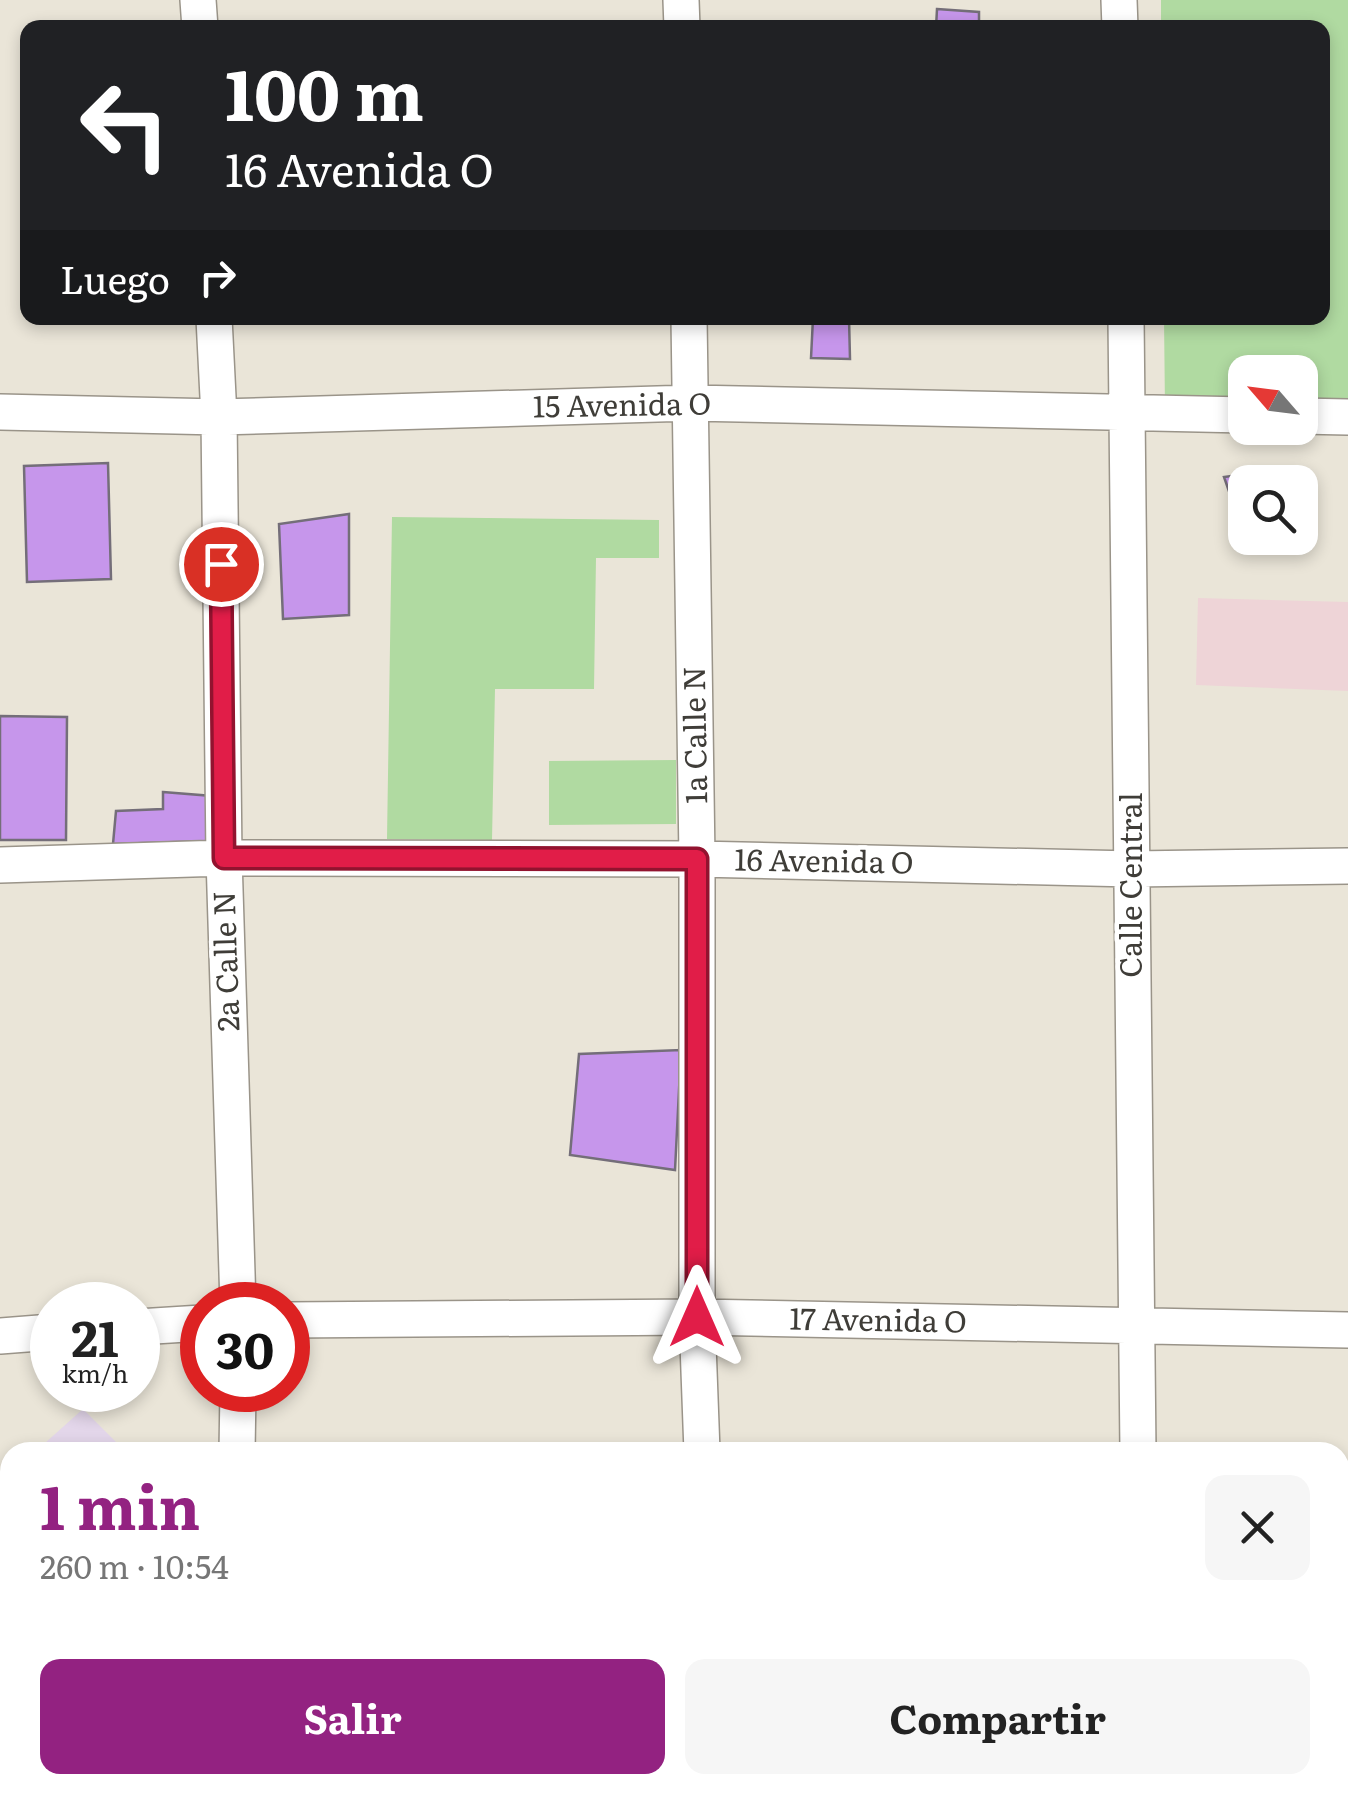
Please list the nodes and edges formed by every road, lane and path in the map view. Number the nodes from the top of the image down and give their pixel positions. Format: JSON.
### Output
{"nodes":[{"id":1,"x":214,"y":325,"type":"edge"},
{"id":2,"x":689,"y":325,"type":"edge"},
{"id":3,"x":1126,"y":325,"type":"edge"},
{"id":4,"x":691,"y":403,"type":"junction"},
{"id":5,"x":0,"y":412,"type":"edge"},
{"id":6,"x":1128,"y":414,"type":"junction"},
{"id":7,"x":1228,"y":415,"type":"edge"},
{"id":8,"x":1318,"y":416,"type":"edge"},
{"id":9,"x":1348,"y":416,"type":"edge"},
{"id":10,"x":219,"y":418,"type":"junction"},
{"id":11,"x":224,"y":858,"type":"junction"},
{"id":12,"x":697,"y":859,"type":"junction"},
{"id":13,"x":0,"y":864,"type":"edge"},
{"id":14,"x":1348,"y":866,"type":"edge"},
{"id":15,"x":1132,"y":869,"type":"junction"},
{"id":16,"x":237,"y":1282,"type":"edge"},
{"id":17,"x":697,"y":1317,"type":"junction"},
{"id":18,"x":310,"y":1320,"type":"edge"},
{"id":19,"x":1136,"y":1326,"type":"junction"},
{"id":20,"x":1348,"y":1330,"type":"edge"},
{"id":21,"x":30,"y":1334,"type":"edge"},
{"id":22,"x":0,"y":1336,"type":"edge"},
{"id":23,"x":238,"y":1412,"type":"edge"},
{"id":24,"x":237,"y":1442,"type":"edge"},
{"id":25,"x":702,"y":1442,"type":"edge"},
{"id":26,"x":1138,"y":1442,"type":"edge"}],
"edges":[{"from":1,"to":10,"type":"street","name":"2a Calle N"},
{"from":2,"to":4,"type":"street","name":"1a Calle N"},
{"from":3,"to":6,"type":"street","name":"Calle Central"},
{"from":4,"to":6,"type":"street","name":"15 Avenida O"},
{"from":4,"to":10,"type":"street","name":"15 Avenida O"},
{"from":4,"to":12,"type":"street","name":"1a Calle N"},
{"from":5,"to":10,"type":"street","name":"15 Avenida O"},
{"from":6,"to":7,"type":"street","name":"15 Avenida O"},
{"from":6,"to":15,"type":"street","name":"Calle Central"},
{"from":8,"to":9,"type":"street"},
{"from":10,"to":11,"type":"street","name":"2a Calle N"},
{"from":11,"to":12,"type":"street","name":"16 Avenida O"},
{"from":11,"to":13,"type":"street","name":"16 Avenida O"},
{"from":11,"to":16,"type":"street","name":"2a Calle N"},
{"from":12,"to":15,"type":"street","name":"16 Avenida O"},
{"from":12,"to":17,"type":"street","name":"1a Calle N"},
{"from":14,"to":15,"type":"street","name":"16 Avenida O"},
{"from":15,"to":19,"type":"street","name":"Calle Central"},
{"from":17,"to":18,"type":"street","name":"17 Avenida O"},
{"from":17,"to":19,"type":"street","name":"17 Avenida O"},
{"from":17,"to":25,"type":"street","name":"1a Calle N"},
{"from":19,"to":20,"type":"street","name":"17 Avenida O"},
{"from":19,"to":26,"type":"street","name":"Calle Central"},
{"from":21,"to":22,"type":"street"},
{"from":23,"to":24,"type":"street"}]}
